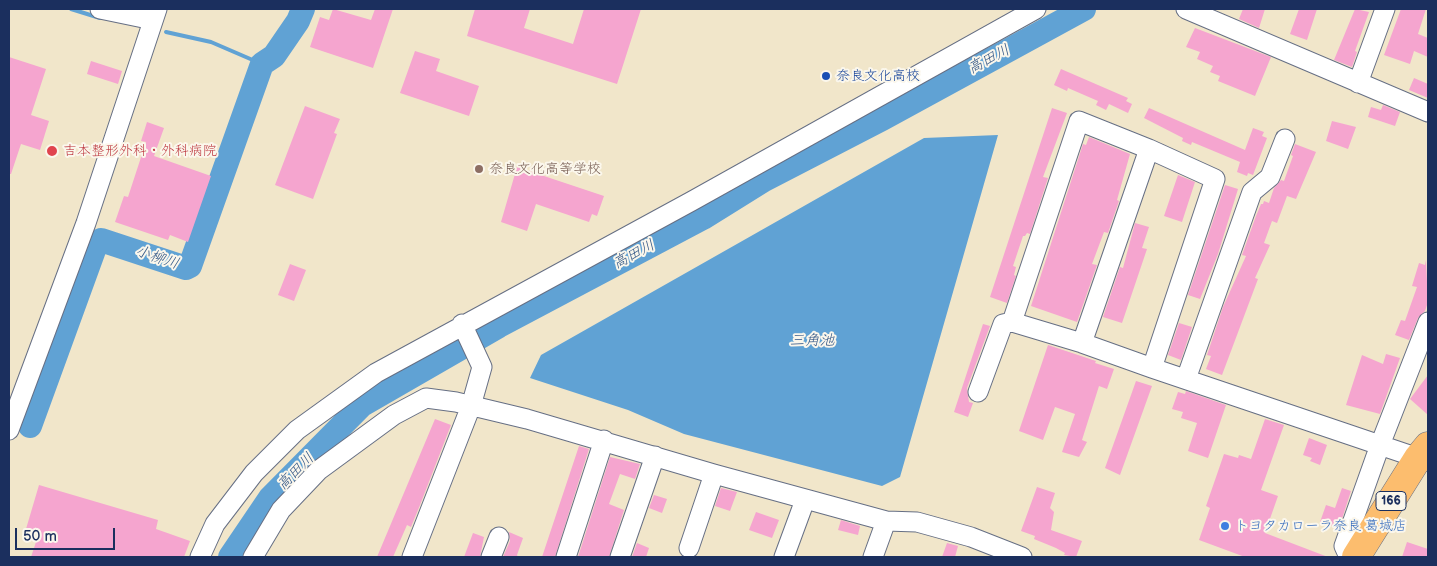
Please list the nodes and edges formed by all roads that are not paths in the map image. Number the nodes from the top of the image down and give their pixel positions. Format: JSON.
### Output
{"nodes":[{"id":1,"x":100,"y":9,"type":"edge"},
{"id":2,"x":1036,"y":9,"type":"edge"},
{"id":3,"x":1186,"y":9,"type":"edge"},
{"id":4,"x":1385,"y":9,"type":"edge"},
{"id":5,"x":155,"y":14,"type":"edge"},
{"id":6,"x":1358,"y":83,"type":"junction"},
{"id":7,"x":1428,"y":112,"type":"edge"},
{"id":8,"x":1285,"y":139,"type":"dead end"},
{"id":9,"x":1149,"y":149,"type":"junction"},
{"id":10,"x":1012,"y":322,"type":"junction"},
{"id":11,"x":1428,"y":322,"type":"edge"},
{"id":12,"x":464,"y":328,"type":"junction"},
{"id":13,"x":1082,"y":343,"type":"junction"},
{"id":14,"x":1152,"y":368,"type":"junction"},
{"id":15,"x":1186,"y":379,"type":"junction"},
{"id":16,"x":978,"y":392,"type":"dead end"},
{"id":17,"x":471,"y":406,"type":"junction"},
{"id":18,"x":9,"y":430,"type":"edge"},
{"id":19,"x":604,"y":440,"type":"junction"},
{"id":20,"x":1380,"y":445,"type":"junction"},
{"id":21,"x":1425,"y":455,"type":"edge"},
{"id":22,"x":655,"y":456,"type":"junction"},
{"id":23,"x":714,"y":474,"type":"junction"},
{"id":24,"x":805,"y":500,"type":"junction"},
{"id":25,"x":886,"y":521,"type":"junction"},
{"id":26,"x":499,"y":537,"type":"dead end"},
{"id":27,"x":688,"y":548,"type":"dead end"},
{"id":28,"x":200,"y":557,"type":"edge"},
{"id":29,"x":253,"y":557,"type":"edge"},
{"id":30,"x":412,"y":557,"type":"edge"},
{"id":31,"x":491,"y":557,"type":"edge"},
{"id":32,"x":566,"y":557,"type":"edge"},
{"id":33,"x":620,"y":557,"type":"edge"},
{"id":34,"x":784,"y":557,"type":"edge"},
{"id":35,"x":873,"y":557,"type":"edge"},
{"id":36,"x":1022,"y":557,"type":"edge"},
{"id":37,"x":1349,"y":557,"type":"edge"},
{"id":38,"x":1356,"y":557,"type":"edge"}],
"edges":[{"from":1,"to":5,"type":"street"},
{"from":2,"to":12,"type":"street"},
{"from":3,"to":6,"type":"street"},
{"from":4,"to":6,"type":"street"},
{"from":5,"to":18,"type":"street"},
{"from":6,"to":7,"type":"street"},
{"from":8,"to":15,"type":"street"},
{"from":9,"to":10,"type":"street"},
{"from":9,"to":13,"type":"street"},
{"from":9,"to":14,"type":"street"},
{"from":10,"to":13,"type":"street"},
{"from":10,"to":16,"type":"street"},
{"from":11,"to":20,"type":"street"},
{"from":12,"to":17,"type":"street"},
{"from":12,"to":28,"type":"street"},
{"from":13,"to":14,"type":"street"},
{"from":14,"to":15,"type":"street"},
{"from":15,"to":20,"type":"street"},
{"from":17,"to":19,"type":"street"},
{"from":17,"to":29,"type":"street"},
{"from":17,"to":30,"type":"street"},
{"from":19,"to":22,"type":"street"},
{"from":19,"to":32,"type":"street"},
{"from":20,"to":21,"type":"street"},
{"from":20,"to":37,"type":"street"},
{"from":21,"to":38,"type":"highway","number":"166"},
{"from":22,"to":23,"type":"street"},
{"from":22,"to":33,"type":"street"},
{"from":23,"to":24,"type":"street"},
{"from":23,"to":27,"type":"street"},
{"from":24,"to":25,"type":"street"},
{"from":24,"to":34,"type":"street"},
{"from":25,"to":35,"type":"street"},
{"from":25,"to":36,"type":"street"},
{"from":26,"to":31,"type":"street"}]}
